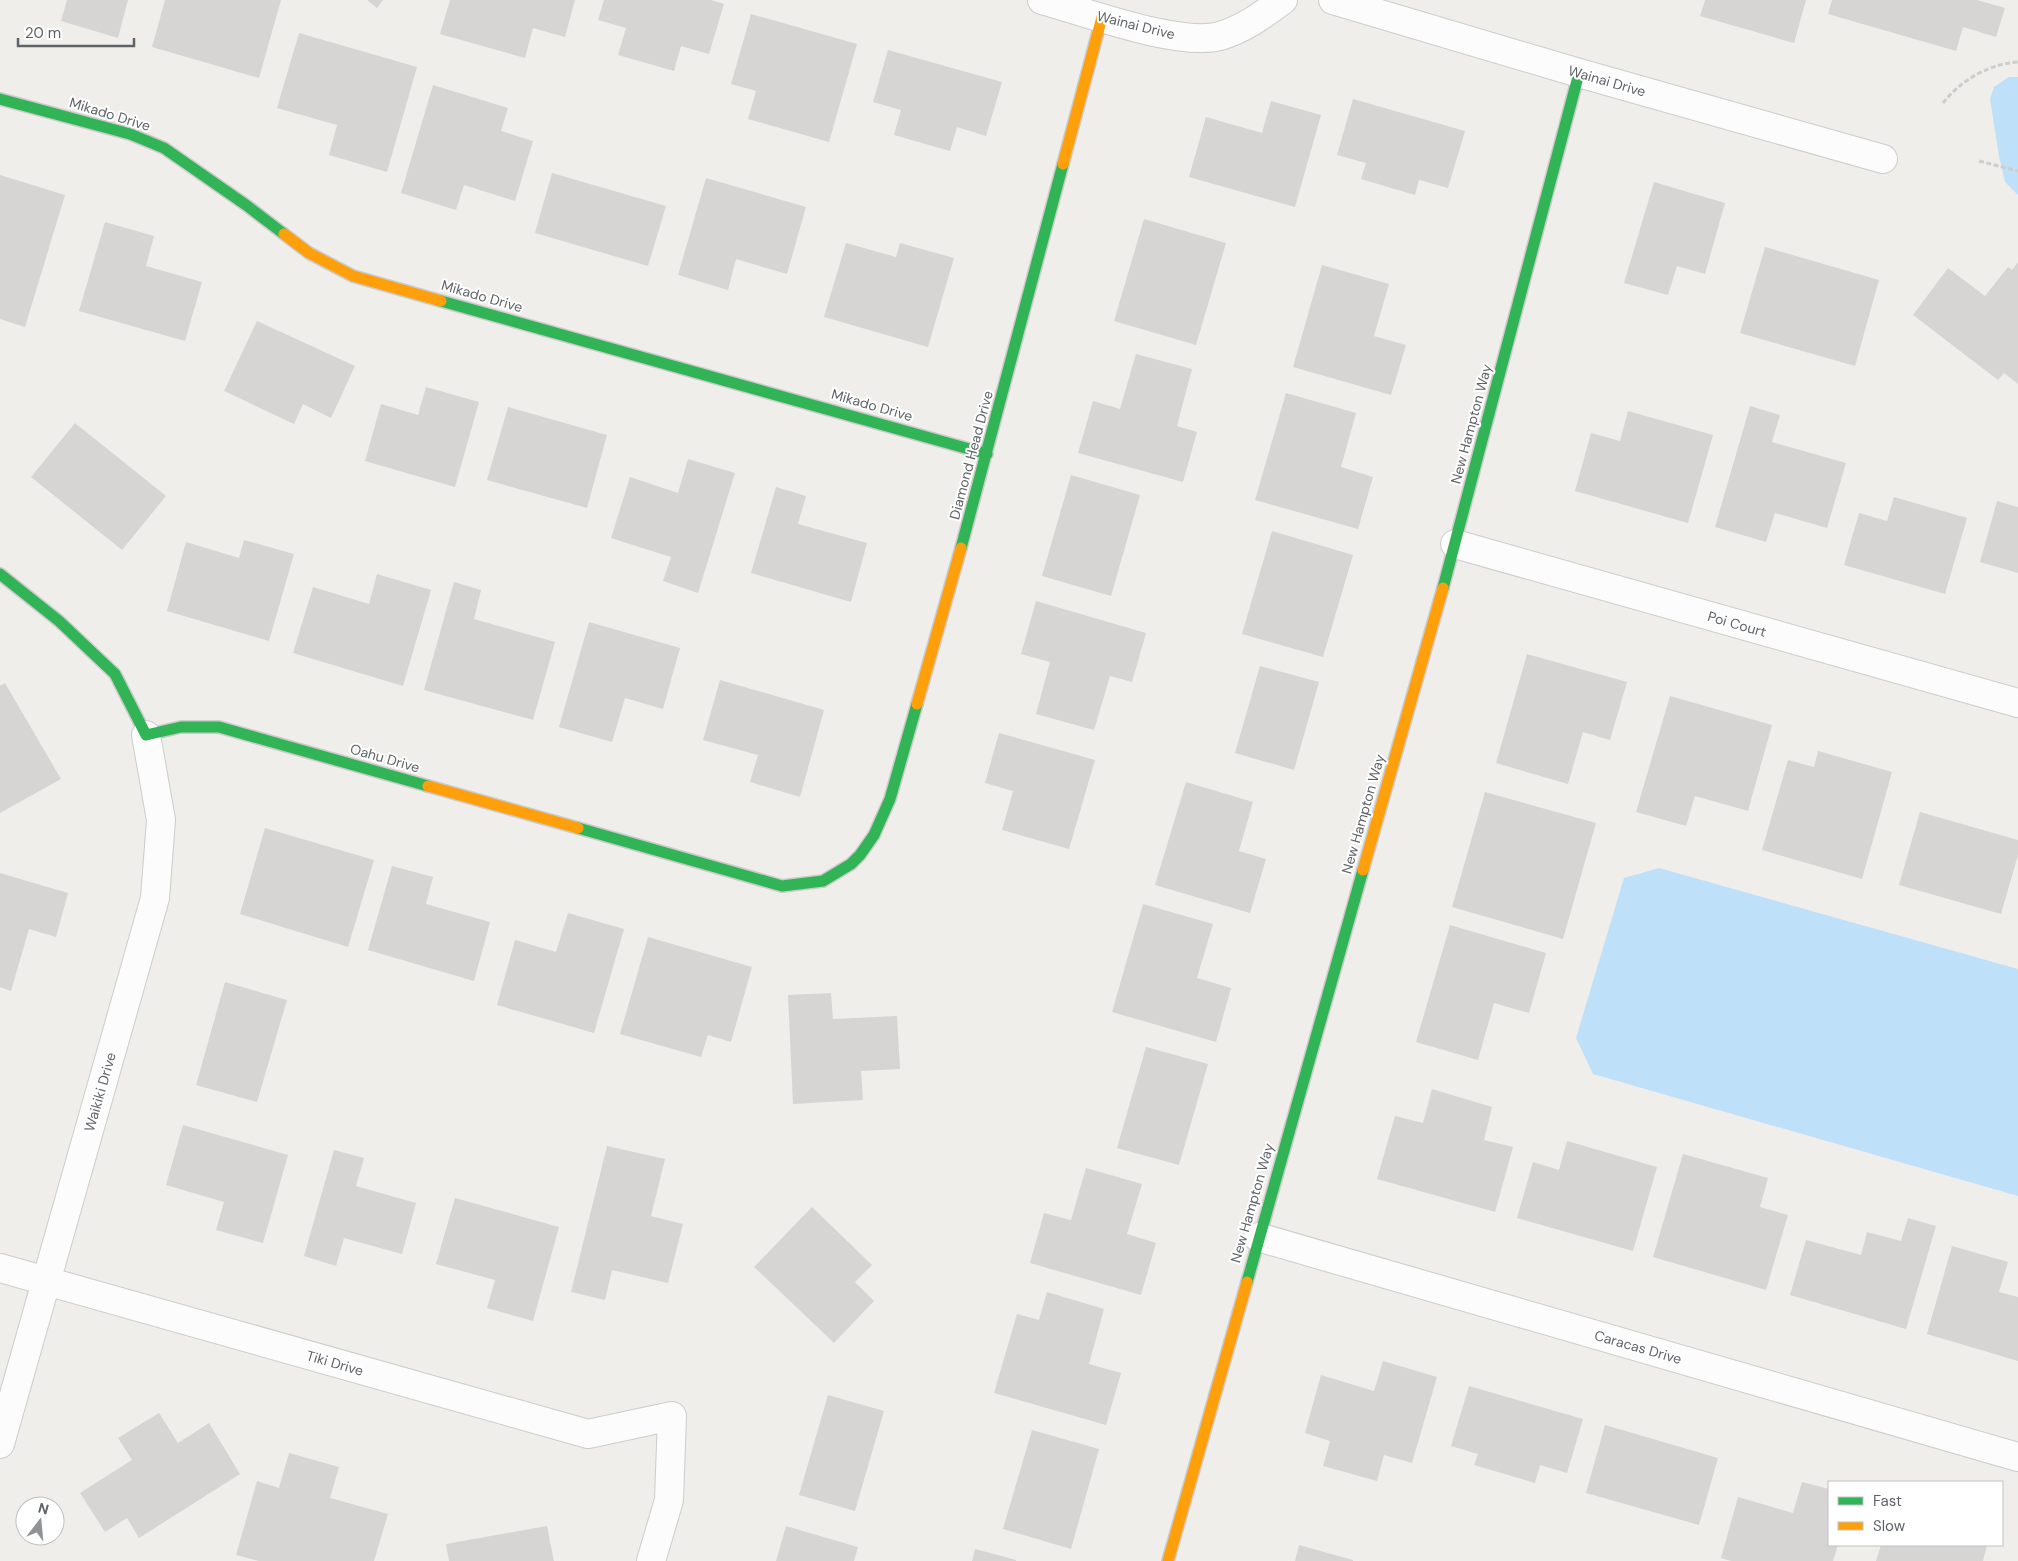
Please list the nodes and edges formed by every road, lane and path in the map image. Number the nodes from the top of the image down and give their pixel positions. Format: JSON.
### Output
{"nodes":[{"id":1,"x":1042,"y":0,"type":"edge"},
{"id":2,"x":1283,"y":0,"type":"edge"},
{"id":3,"x":1333,"y":0,"type":"edge"},
{"id":4,"x":1102,"y":17,"type":"junction"},
{"id":5,"x":2018,"y":62,"type":"edge"},
{"id":6,"x":1578,"y":73,"type":"junction"},
{"id":7,"x":0,"y":99,"type":"edge"},
{"id":8,"x":1943,"y":103,"type":"dead end"},
{"id":9,"x":1883,"y":159,"type":"dead end"},
{"id":10,"x":1979,"y":161,"type":"dead end"},
{"id":11,"x":2018,"y":171,"type":"edge"},
{"id":12,"x":987,"y":454,"type":"junction"},
{"id":13,"x":1455,"y":544,"type":"junction"},
{"id":14,"x":0,"y":574,"type":"edge"},
{"id":15,"x":2018,"y":703,"type":"edge"},
{"id":16,"x":146,"y":735,"type":"junction"},
{"id":17,"x":828,"y":879,"type":"joint"},
{"id":18,"x":1258,"y":1236,"type":"junction"},
{"id":19,"x":0,"y":1268,"type":"edge"},
{"id":20,"x":46,"y":1282,"type":"junction"},
{"id":21,"x":0,"y":1444,"type":"edge"},
{"id":22,"x":2018,"y":1457,"type":"edge"},
{"id":23,"x":651,"y":1561,"type":"edge"},
{"id":24,"x":1168,"y":1561,"type":"edge"}],
"edges":[{"from":1,"to":4,"type":"street","name":"Wainai Drive"},
{"from":2,"to":4,"type":"street","name":"Wainai Drive"},
{"from":3,"to":6,"type":"street","name":"Wainai Drive"},
{"from":4,"to":12,"type":"street","name":"Diamond Head Drive"},
{"from":5,"to":8,"type":"path"},
{"from":6,"to":9,"type":"street","name":"Wainai Drive"},
{"from":6,"to":13,"type":"street","name":"New Hampton Way"},
{"from":7,"to":12,"type":"street","name":"Mikado Drive"},
{"from":10,"to":11,"type":"path"},
{"from":12,"to":17,"type":"street","name":"Diamond Head Drive"},
{"from":13,"to":15,"type":"street","name":"Poi Court"},
{"from":13,"to":18,"type":"street","name":"New Hampton Way"},
{"from":14,"to":16,"type":"street"},
{"from":16,"to":17,"type":"street","name":"Oahu Drive"},
{"from":16,"to":20,"type":"street","name":"Waikiki Drive"},
{"from":18,"to":22,"type":"street","name":"Caracas Drive"},
{"from":18,"to":24,"type":"street","name":"New Hampton Way"},
{"from":19,"to":20,"type":"street","name":"Tiki Drive"},
{"from":20,"to":21,"type":"street","name":"Waikiki Drive"},
{"from":20,"to":23,"type":"street","name":"Tiki Drive"}]}
